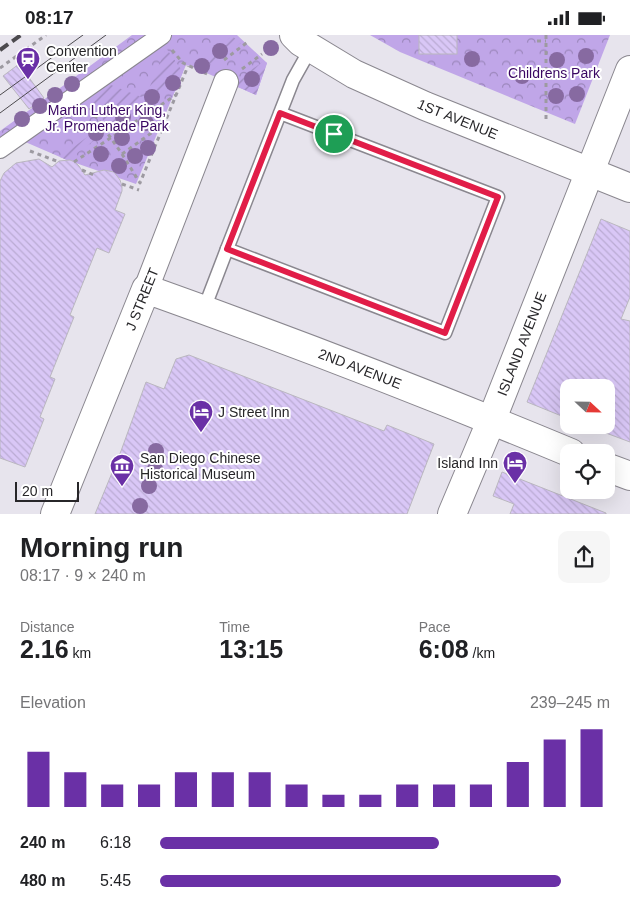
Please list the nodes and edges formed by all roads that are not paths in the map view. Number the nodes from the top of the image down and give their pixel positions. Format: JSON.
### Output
{"nodes":[{"id":1,"x":162,"y":35,"type":"edge"},
{"id":2,"x":302,"y":41,"type":"edge"},
{"id":3,"x":630,"y":71,"type":"edge"},
{"id":4,"x":216,"y":72,"type":"road end"},
{"id":5,"x":280,"y":113,"type":"junction"},
{"id":6,"x":0,"y":149,"type":"edge"},
{"id":7,"x":590,"y":172,"type":"junction"},
{"id":8,"x":630,"y":188,"type":"edge"},
{"id":9,"x":227,"y":249,"type":"junction"},
{"id":10,"x":146,"y":289,"type":"junction"},
{"id":11,"x":204,"y":309,"type":"junction"},
{"id":12,"x":492,"y":419,"type":"junction"},
{"id":13,"x":560,"y":448,"type":"edge"},
{"id":14,"x":615,"y":471,"type":"edge"},
{"id":15,"x":630,"y":477,"type":"edge"},
{"id":16,"x":55,"y":514,"type":"edge"},
{"id":17,"x":452,"y":514,"type":"edge"}],
"edges":[{"from":1,"to":6,"type":"street"},
{"from":2,"to":5,"type":"lane"},
{"from":2,"to":7,"type":"street","name":"1ST AVENUE"},
{"from":3,"to":7,"type":"street","name":"ISLAND AVENUE"},
{"from":4,"to":10,"type":"street","name":"J STREET"},
{"from":5,"to":9,"type":"lane"},
{"from":5,"to":9,"type":"lane"},
{"from":7,"to":8,"type":"street","name":"1ST AVENUE"},
{"from":7,"to":12,"type":"street","name":"ISLAND AVENUE"},
{"from":9,"to":11,"type":"lane"},
{"from":10,"to":11,"type":"street","name":"2ND AVENUE"},
{"from":10,"to":16,"type":"street","name":"J STREET"},
{"from":11,"to":12,"type":"street","name":"2ND AVENUE"},
{"from":12,"to":13,"type":"street","name":"2ND AVENUE"},
{"from":12,"to":17,"type":"street","name":"ISLAND AVENUE"},
{"from":14,"to":15,"type":"street"}]}
